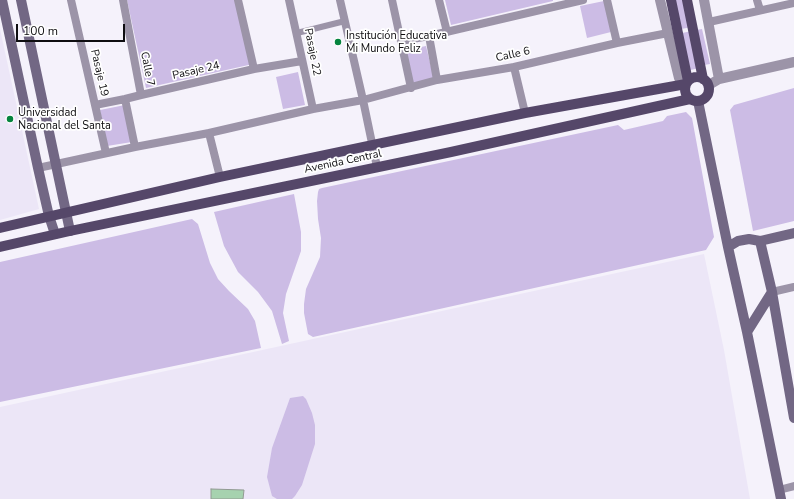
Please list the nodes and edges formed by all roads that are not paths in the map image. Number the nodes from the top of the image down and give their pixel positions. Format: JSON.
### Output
{"nodes":[{"id":1,"x":2,"y":0,"type":"edge"},
{"id":2,"x":21,"y":0,"type":"edge"},
{"id":3,"x":71,"y":0,"type":"edge"},
{"id":4,"x":123,"y":0,"type":"edge"},
{"id":5,"x":238,"y":0,"type":"edge"},
{"id":6,"x":290,"y":0,"type":"edge"},
{"id":7,"x":340,"y":0,"type":"edge"},
{"id":8,"x":392,"y":0,"type":"edge"},
{"id":9,"x":439,"y":0,"type":"edge"},
{"id":10,"x":583,"y":0,"type":"edge"},
{"id":11,"x":607,"y":0,"type":"edge"},
{"id":12,"x":660,"y":0,"type":"edge"},
{"id":13,"x":671,"y":0,"type":"edge"},
{"id":14,"x":687,"y":0,"type":"edge"},
{"id":15,"x":704,"y":0,"type":"edge"},
{"id":16,"x":757,"y":0,"type":"edge"},
{"id":17,"x":560,"y":3,"type":"edge"},
{"id":18,"x":794,"y":3,"type":"edge"},
{"id":19,"x":760,"y":10,"type":"junction"},
{"id":20,"x":345,"y":21,"type":"junction"},
{"id":21,"x":709,"y":22,"type":"junction"},
{"id":22,"x":297,"y":32,"type":"junction"},
{"id":23,"x":447,"y":32,"type":"junction"},
{"id":24,"x":668,"y":34,"type":"junction"},
{"id":25,"x":429,"y":36,"type":"junction"},
{"id":26,"x":401,"y":41,"type":"junction"},
{"id":27,"x":617,"y":43,"type":"junction"},
{"id":28,"x":302,"y":61,"type":"junction"},
{"id":29,"x":794,"y":62,"type":"edge"},
{"id":30,"x":514,"y":67,"type":"junction"},
{"id":31,"x":254,"y":70,"type":"junction"},
{"id":32,"x":719,"y":79,"type":"junction"},
{"id":33,"x":437,"y":80,"type":"junction"},
{"id":34,"x":687,"y":82,"type":"junction"},
{"id":35,"x":706,"y":82,"type":"junction"},
{"id":36,"x":412,"y":88,"type":"junction"},
{"id":37,"x":141,"y":95,"type":"junction"},
{"id":38,"x":125,"y":99,"type":"junction"},
{"id":39,"x":363,"y":100,"type":"junction"},
{"id":40,"x":694,"y":100,"type":"junction"},
{"id":41,"x":95,"y":105,"type":"junction"},
{"id":42,"x":312,"y":109,"type":"junction"},
{"id":43,"x":525,"y":113,"type":"junction"},
{"id":44,"x":209,"y":133,"type":"junction"},
{"id":45,"x":372,"y":145,"type":"junction"},
{"id":46,"x":135,"y":147,"type":"junction"},
{"id":47,"x":106,"y":154,"type":"junction"},
{"id":48,"x":57,"y":164,"type":"junction"},
{"id":49,"x":377,"y":167,"type":"junction"},
{"id":50,"x":38,"y":168,"type":"junction"},
{"id":51,"x":220,"y":177,"type":"junction"},
{"id":52,"x":66,"y":212,"type":"junction"},
{"id":53,"x":49,"y":216,"type":"junction"},
{"id":54,"x":0,"y":228,"type":"edge"},
{"id":55,"x":70,"y":231,"type":"junction"},
{"id":56,"x":55,"y":234,"type":"junction"},
{"id":57,"x":794,"y":234,"type":"edge"},
{"id":58,"x":760,"y":241,"type":"junction"},
{"id":59,"x":0,"y":247,"type":"edge"},
{"id":60,"x":728,"y":247,"type":"junction"},
{"id":61,"x":794,"y":287,"type":"edge"},
{"id":62,"x":772,"y":292,"type":"junction"},
{"id":63,"x":747,"y":332,"type":"junction"},
{"id":64,"x":794,"y":418,"type":"edge"},
{"id":65,"x":794,"y":486,"type":"edge"},
{"id":66,"x":780,"y":494,"type":"edge"}],
"edges":[{"from":1,"to":50,"type":"main road"},
{"from":2,"to":48,"type":"main road"},
{"from":3,"to":41,"type":"street","name":"Pasaje 19"},
{"from":4,"to":37,"type":"street","name":"Calle 7"},
{"from":5,"to":31,"type":"street"},
{"from":6,"to":22,"type":"street","name":"Pasaje 22"},
{"from":7,"to":20,"type":"street"},
{"from":8,"to":26,"type":"street"},
{"from":9,"to":23,"type":"street"},
{"from":10,"to":17,"type":"street"},
{"from":11,"to":27,"type":"street"},
{"from":12,"to":24,"type":"street"},
{"from":13,"to":34,"type":"main road"},
{"from":14,"to":35,"type":"main road"},
{"from":15,"to":21,"type":"street"},
{"from":16,"to":19,"type":"street"},
{"from":17,"to":23,"type":"street"},
{"from":18,"to":19,"type":"street"},
{"from":19,"to":21,"type":"street"},
{"from":20,"to":22,"type":"street"},
{"from":20,"to":39,"type":"street"},
{"from":21,"to":32,"type":"street"},
{"from":22,"to":28,"type":"street","name":"Pasaje 22"},
{"from":23,"to":25,"type":"street"},
{"from":24,"to":27,"type":"street","name":"Calle 6"},
{"from":24,"to":34,"type":"street"},
{"from":25,"to":26,"type":"street"},
{"from":25,"to":33,"type":"street"},
{"from":26,"to":36,"type":"street"},
{"from":27,"to":30,"type":"street","name":"Calle 6"},
{"from":28,"to":31,"type":"street","name":"Pasaje 24"},
{"from":28,"to":42,"type":"street","name":"Pasaje 22"},
{"from":29,"to":32,"type":"street"},
{"from":30,"to":33,"type":"street","name":"Calle 6"},
{"from":30,"to":43,"type":"street"},
{"from":31,"to":37,"type":"street","name":"Pasaje 24"},
{"from":32,"to":35,"type":"street"},
{"from":33,"to":36,"type":"street","name":"Calle 6"},
{"from":34,"to":35,"type":"main road"},
{"from":34,"to":40,"type":"main road"},
{"from":34,"to":43,"type":"main road","name":"Avenida Central"},
{"from":35,"to":40,"type":"main road"},
{"from":36,"to":39,"type":"street","name":"Calle 6"},
{"from":37,"to":38,"type":"street","name":"Pasaje 24"},
{"from":38,"to":41,"type":"street","name":"Pasaje 24"},
{"from":38,"to":46,"type":"street"},
{"from":39,"to":42,"type":"street","name":"Calle 6"},
{"from":39,"to":45,"type":"street"},
{"from":40,"to":49,"type":"main road","name":"Avenida Central"},
{"from":40,"to":60,"type":"main road"},
{"from":41,"to":47,"type":"street","name":"Pasaje 19"},
{"from":42,"to":44,"type":"street","name":"Calle 6"},
{"from":43,"to":45,"type":"main road","name":"Avenida Central"},
{"from":44,"to":46,"type":"street","name":"Calle 6"},
{"from":44,"to":51,"type":"street"},
{"from":45,"to":49,"type":"street"},
{"from":45,"to":51,"type":"main road","name":"Avenida Central"},
{"from":46,"to":47,"type":"street","name":"Calle 6"},
{"from":47,"to":48,"type":"street","name":"Calle 6"},
{"from":48,"to":50,"type":"street","name":"Calle 6"},
{"from":48,"to":52,"type":"main road"},
{"from":49,"to":55,"type":"main road","name":"Avenida Central"},
{"from":50,"to":53,"type":"main road"},
{"from":51,"to":52,"type":"main road","name":"Avenida Central"},
{"from":52,"to":53,"type":"main road","name":"Avenida Central"},
{"from":52,"to":55,"type":"main road"},
{"from":53,"to":54,"type":"main road","name":"Avenida Central"},
{"from":53,"to":56,"type":"main road"},
{"from":55,"to":56,"type":"main road","name":"Avenida Central"},
{"from":56,"to":59,"type":"main road","name":"Avenida Central"},
{"from":57,"to":58,"type":"main road"},
{"from":58,"to":60,"type":"main road"},
{"from":58,"to":62,"type":"main road"},
{"from":60,"to":63,"type":"main road"},
{"from":61,"to":62,"type":"street"},
{"from":62,"to":63,"type":"main road"},
{"from":62,"to":64,"type":"main road"},
{"from":63,"to":66,"type":"main road"},
{"from":65,"to":66,"type":"street"}]}
